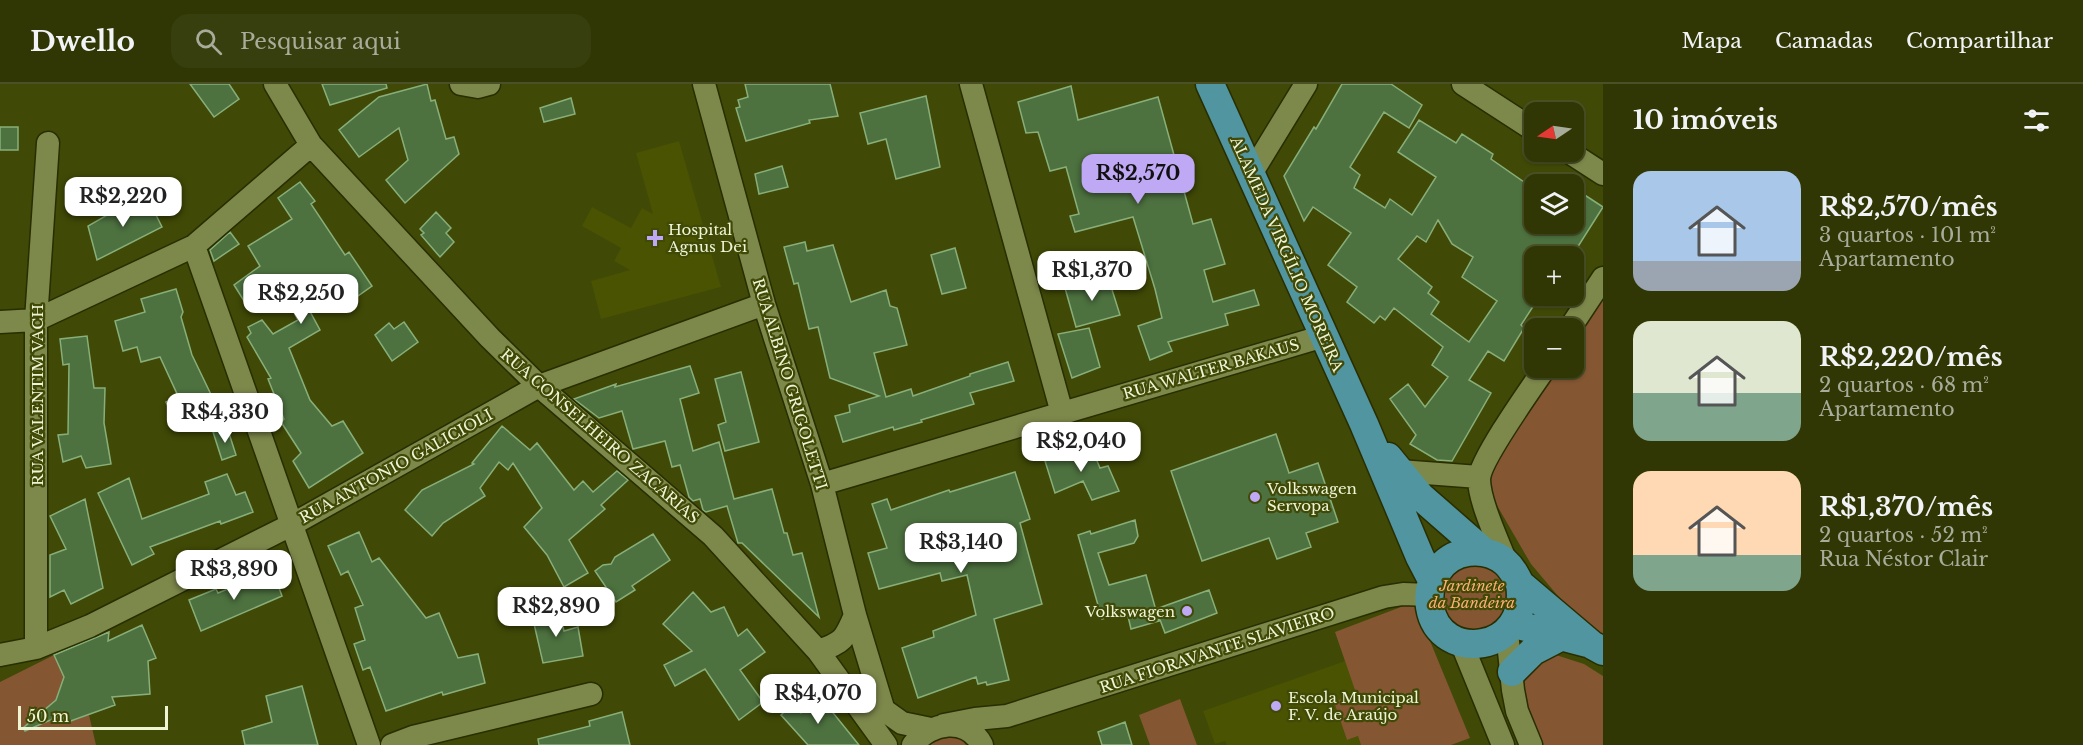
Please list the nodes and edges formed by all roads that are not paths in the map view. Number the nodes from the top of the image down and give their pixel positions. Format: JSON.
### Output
{"nodes":[{"id":1,"x":274,"y":84,"type":"edge"},
{"id":2,"x":461,"y":84,"type":"edge"},
{"id":3,"x":489,"y":84,"type":"edge"},
{"id":4,"x":704,"y":84,"type":"edge"},
{"id":5,"x":971,"y":84,"type":"edge"},
{"id":6,"x":1210,"y":84,"type":"edge"},
{"id":7,"x":1306,"y":84,"type":"edge"},
{"id":8,"x":1463,"y":84,"type":"edge"},
{"id":9,"x":1524,"y":124,"type":"edge"},
{"id":10,"x":48,"y":143,"type":"dead end"},
{"id":11,"x":311,"y":144,"type":"junction"},
{"id":12,"x":1584,"y":162,"type":"edge"},
{"id":13,"x":1251,"y":174,"type":"junction"},
{"id":14,"x":1603,"y":174,"type":"edge"},
{"id":15,"x":194,"y":246,"type":"junction"},
{"id":16,"x":1603,"y":278,"type":"edge"},
{"id":17,"x":764,"y":304,"type":"junction"},
{"id":18,"x":1577,"y":318,"type":"edge"},
{"id":19,"x":36,"y":320,"type":"junction"},
{"id":20,"x":0,"y":322,"type":"edge"},
{"id":21,"x":1324,"y":336,"type":"junction"},
{"id":22,"x":1538,"y":378,"type":"edge"},
{"id":23,"x":539,"y":386,"type":"junction"},
{"id":24,"x":1062,"y":412,"type":"junction"},
{"id":25,"x":1364,"y":424,"type":"junction"},
{"id":26,"x":1399,"y":471,"type":"junction"},
{"id":27,"x":1479,"y":477,"type":"junction"},
{"id":28,"x":822,"y":484,"type":"junction"},
{"id":29,"x":293,"y":524,"type":"junction"},
{"id":30,"x":1503,"y":566,"type":"junction"},
{"id":31,"x":1430,"y":587,"type":"junction"},
{"id":32,"x":855,"y":615,"type":"junction"},
{"id":33,"x":1511,"y":628,"type":"junction"},
{"id":34,"x":1560,"y":637,"type":"junction"},
{"id":35,"x":1461,"y":642,"type":"junction"},
{"id":36,"x":36,"y":648,"type":"junction"},
{"id":37,"x":1598,"y":648,"type":"edge"},
{"id":38,"x":818,"y":651,"type":"junction"},
{"id":39,"x":0,"y":655,"type":"edge"},
{"id":40,"x":1512,"y":672,"type":"junction"},
{"id":41,"x":837,"y":675,"type":"junction"},
{"id":42,"x":591,"y":694,"type":"dead end"},
{"id":43,"x":884,"y":711,"type":"junction"},
{"id":44,"x":1007,"y":716,"type":"junction"},
{"id":45,"x":937,"y":727,"type":"junction"},
{"id":46,"x":369,"y":745,"type":"edge"},
{"id":47,"x":392,"y":745,"type":"edge"},
{"id":48,"x":886,"y":745,"type":"edge"},
{"id":49,"x":913,"y":745,"type":"edge"},
{"id":50,"x":982,"y":745,"type":"edge"},
{"id":51,"x":992,"y":745,"type":"edge"},
{"id":52,"x":1503,"y":745,"type":"edge"},
{"id":53,"x":1531,"y":745,"type":"edge"}],
"edges":[{"from":1,"to":11,"type":"street","name":"RUA CONSELHEIRO ZACARIAS"},
{"from":2,"to":3,"type":"street"},
{"from":4,"to":17,"type":"street","name":"RUA ALBINO GRIGOLETTI"},
{"from":5,"to":24,"type":"street"},
{"from":6,"to":13,"type":"main road","name":"ALAMEDA VIRGÍLIO MOREIRA"},
{"from":7,"to":13,"type":"street"},
{"from":8,"to":9,"type":"street"},
{"from":10,"to":19,"type":"street","name":"RUA VALENTIM VACH"},
{"from":11,"to":15,"type":"street"},
{"from":11,"to":23,"type":"street","name":"RUA CONSELHEIRO ZACARIAS"},
{"from":12,"to":14,"type":"street"},
{"from":13,"to":21,"type":"main road","name":"ALAMEDA VIRGÍLIO MOREIRA"},
{"from":15,"to":19,"type":"street"},
{"from":15,"to":29,"type":"street"},
{"from":16,"to":18,"type":"street"},
{"from":17,"to":23,"type":"street","name":"RUA ANTONIO GALICIOLI"},
{"from":17,"to":28,"type":"street","name":"RUA ALBINO GRIGOLETTI"},
{"from":19,"to":20,"type":"street"},
{"from":19,"to":36,"type":"street","name":"RUA VALENTIM VACH"},
{"from":21,"to":24,"type":"street","name":"RUA WALTER BAKAUS"},
{"from":21,"to":25,"type":"main road","name":"ALAMEDA VIRGÍLIO MOREIRA"},
{"from":22,"to":27,"type":"street"},
{"from":23,"to":29,"type":"street","name":"RUA ANTONIO GALICIOLI"},
{"from":23,"to":38,"type":"street","name":"RUA CONSELHEIRO ZACARIAS"},
{"from":24,"to":28,"type":"street","name":"RUA WALTER BAKAUS"},
{"from":25,"to":26,"type":"main road","name":"ALAMEDA VIRGÍLIO MOREIRA"},
{"from":25,"to":31,"type":"main road","name":"ALAMEDA VIRGÍLIO MOREIRA"},
{"from":26,"to":27,"type":"street"},
{"from":26,"to":30,"type":"main road","name":"ALAMEDA VIRGÍLIO MOREIRA"},
{"from":27,"to":30,"type":"street"},
{"from":28,"to":32,"type":"street","name":"RUA ALBINO GRIGOLETTI"},
{"from":29,"to":36,"type":"street","name":"RUA ANTONIO GALICIOLI"},
{"from":29,"to":46,"type":"street"},
{"from":30,"to":31,"type":"main road"},
{"from":30,"to":33,"type":"main road"},
{"from":30,"to":37,"type":"main road","name":"ALAMEDA VIRGÍLIO MOREIRA"},
{"from":31,"to":35,"type":"main road"},
{"from":31,"to":44,"type":"street","name":"RUA FIORAVANTE SLAVIEIRO"},
{"from":32,"to":38,"type":"street"},
{"from":32,"to":43,"type":"street","name":"RUA ALBINO GRIGOLETTI"},
{"from":33,"to":34,"type":"main road"},
{"from":33,"to":35,"type":"main road"},
{"from":33,"to":40,"type":"street"},
{"from":34,"to":37,"type":"main road"},
{"from":34,"to":40,"type":"main road"},
{"from":35,"to":52,"type":"street"},
{"from":36,"to":39,"type":"street","name":"RUA ANTONIO GALICIOLI"},
{"from":38,"to":41,"type":"street","name":"RUA CONSELHEIRO ZACARIAS"},
{"from":40,"to":53,"type":"street"},
{"from":41,"to":43,"type":"street","name":"RUA CONSELHEIRO ZACARIAS"},
{"from":41,"to":48,"type":"street","name":"RUA CONSELHEIRO ZACARIAS"},
{"from":42,"to":47,"type":"street"},
{"from":43,"to":45,"type":"street","name":"RUA CONSELHEIRO ZACARIAS"},
{"from":44,"to":45,"type":"street","name":"RUA FIORAVANTE SLAVIEIRO"},
{"from":44,"to":51,"type":"street"},
{"from":45,"to":49,"type":"street"},
{"from":45,"to":50,"type":"street","name":"RUA CONSELHEIRO ZACARIAS"}]}
